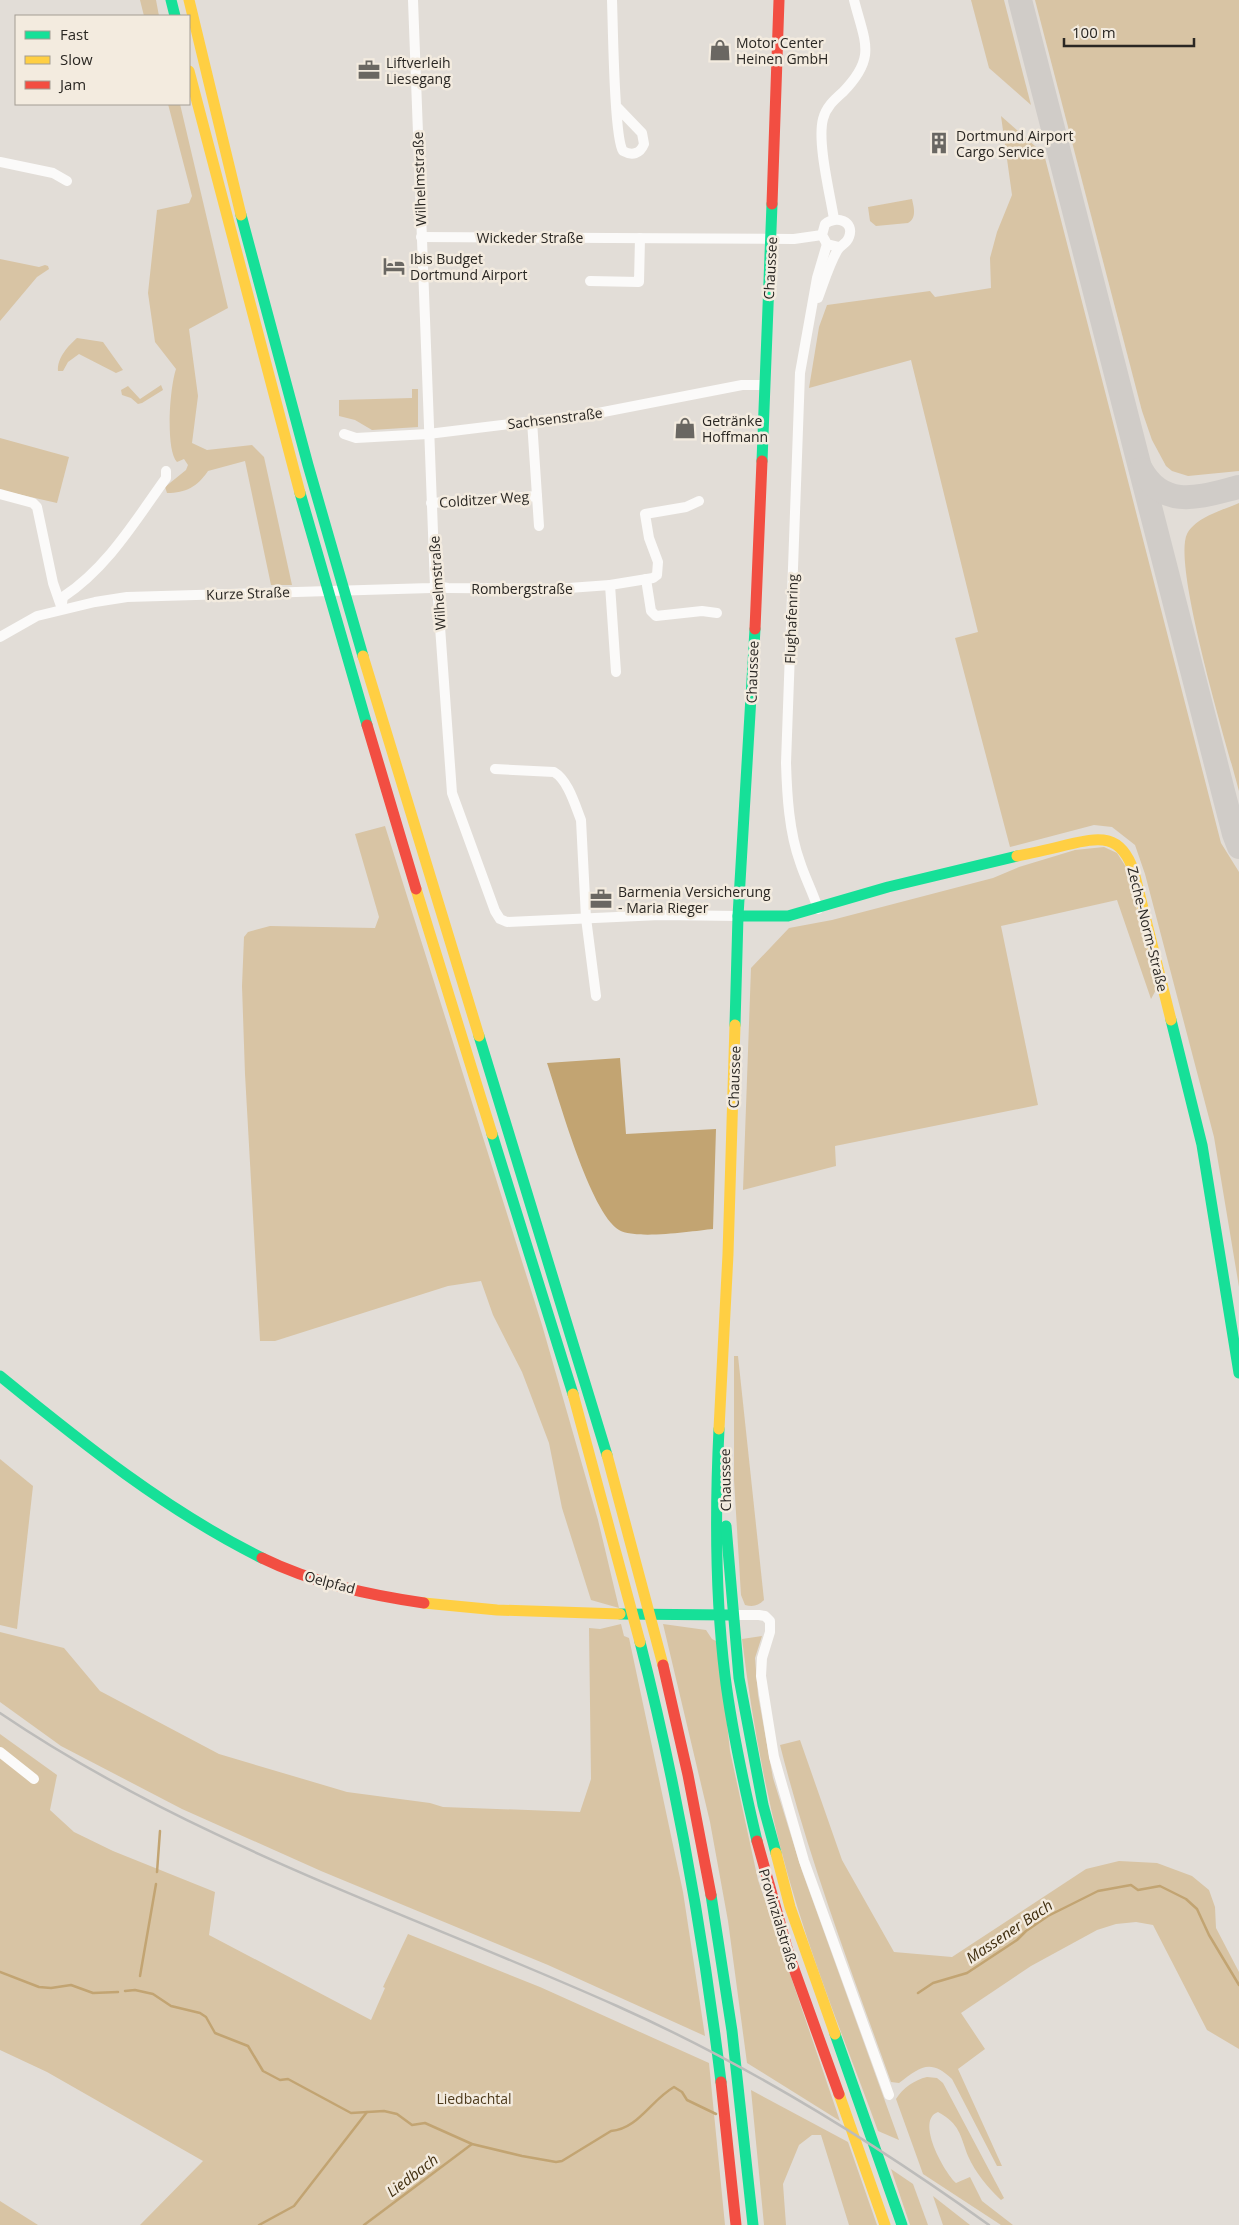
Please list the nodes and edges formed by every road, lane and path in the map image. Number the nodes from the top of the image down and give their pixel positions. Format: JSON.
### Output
{"nodes":[{"id":1,"x":171,"y":0,"type":"edge"},
{"id":2,"x":189,"y":0,"type":"edge"},
{"id":3,"x":413,"y":0,"type":"edge"},
{"id":4,"x":612,"y":0,"type":"edge"},
{"id":5,"x":779,"y":0,"type":"edge"},
{"id":6,"x":854,"y":0,"type":"edge"},
{"id":7,"x":175,"y":15,"type":"edge"},
{"id":8,"x":190,"y":75,"type":"edge"},
{"id":9,"x":617,"y":107,"type":"dead end"},
{"id":10,"x":0,"y":162,"type":"edge"},
{"id":11,"x":67,"y":181,"type":"dead end"},
{"id":12,"x":834,"y":219,"type":"junction"},
{"id":13,"x":421,"y":237,"type":"junction"},
{"id":14,"x":640,"y":238,"type":"junction"},
{"id":15,"x":772,"y":239,"type":"junction"},
{"id":16,"x":825,"y":240,"type":"junction"},
{"id":17,"x":839,"y":247,"type":"junction"},
{"id":18,"x":590,"y":281,"type":"dead end"},
{"id":19,"x":808,"y":324,"type":"junction"},
{"id":20,"x":765,"y":385,"type":"junction"},
{"id":21,"x":532,"y":422,"type":"junction"},
{"id":22,"x":344,"y":434,"type":"dead end"},
{"id":23,"x":428,"y":434,"type":"junction"},
{"id":24,"x":166,"y":471,"type":"dead end"},
{"id":25,"x":0,"y":494,"type":"edge"},
{"id":26,"x":537,"y":496,"type":"junction"},
{"id":27,"x":699,"y":501,"type":"dead end"},
{"id":28,"x":431,"y":503,"type":"junction"},
{"id":29,"x":538,"y":526,"type":"dead end"},
{"id":30,"x":646,"y":579,"type":"junction"},
{"id":31,"x":610,"y":585,"type":"junction"},
{"id":32,"x":435,"y":586,"type":"junction"},
{"id":33,"x":61,"y":609,"type":"junction"},
{"id":34,"x":717,"y":613,"type":"dead end"},
{"id":35,"x":0,"y":637,"type":"edge"},
{"id":36,"x":616,"y":672,"type":"dead end"},
{"id":37,"x":495,"y":769,"type":"dead end"},
{"id":38,"x":818,"y":909,"type":"junction"},
{"id":39,"x":738,"y":916,"type":"junction"},
{"id":40,"x":586,"y":918,"type":"junction"},
{"id":41,"x":596,"y":996,"type":"dead end"},
{"id":42,"x":724,"y":1345,"type":"junction"},
{"id":43,"x":1239,"y":1373,"type":"edge"},
{"id":44,"x":0,"y":1376,"type":"edge"},
{"id":45,"x":719,"y":1615,"type":"junction"},
{"id":46,"x":733,"y":1615,"type":"junction"},
{"id":47,"x":0,"y":1752,"type":"edge"},
{"id":48,"x":34,"y":1779,"type":"dead end"},
{"id":49,"x":889,"y":2095,"type":"dead end"},
{"id":50,"x":736,"y":2225,"type":"edge"},
{"id":51,"x":753,"y":2225,"type":"edge"},
{"id":52,"x":885,"y":2225,"type":"edge"},
{"id":53,"x":902,"y":2225,"type":"edge"}],
"edges":[{"from":1,"to":7,"type":"main road"},
{"from":2,"to":51,"type":"main road"},
{"from":3,"to":13,"type":"street","name":"Wilhelmstraße"},
{"from":4,"to":9,"type":"street"},
{"from":5,"to":15,"type":"main road","name":"Chaussee"},
{"from":6,"to":12,"type":"street"},
{"from":8,"to":50,"type":"main road"},
{"from":10,"to":11,"type":"street"},
{"from":12,"to":16,"type":"street","name":"Flughafenring"},
{"from":12,"to":17,"type":"street","name":"Flughafenring"},
{"from":13,"to":14,"type":"street","name":"Wickeder Straße"},
{"from":13,"to":23,"type":"street","name":"Wilhelmstraße"},
{"from":14,"to":15,"type":"street","name":"Wickeder Straße"},
{"from":14,"to":18,"type":"street"},
{"from":15,"to":16,"type":"street"},
{"from":15,"to":20,"type":"main road","name":"Chaussee"},
{"from":16,"to":17,"type":"street"},
{"from":16,"to":19,"type":"street","name":"Flughafenring"},
{"from":17,"to":19,"type":"street","name":"Flughafenring"},
{"from":19,"to":38,"type":"street","name":"Flughafenring"},
{"from":20,"to":21,"type":"street","name":"Sachsenstraße"},
{"from":20,"to":39,"type":"main road","name":"Chaussee"},
{"from":21,"to":23,"type":"street","name":"Sachsenstraße"},
{"from":21,"to":26,"type":"street","name":"Colditzer Weg"},
{"from":22,"to":23,"type":"street","name":"Sachsenstraße"},
{"from":23,"to":28,"type":"street","name":"Wilhelmstraße"},
{"from":24,"to":33,"type":"street"},
{"from":25,"to":33,"type":"street"},
{"from":26,"to":28,"type":"street","name":"Colditzer Weg"},
{"from":26,"to":29,"type":"street","name":"Colditzer Weg"},
{"from":27,"to":30,"type":"street"},
{"from":28,"to":32,"type":"street","name":"Wilhelmstraße"},
{"from":30,"to":31,"type":"street","name":"Rombergstraße"},
{"from":30,"to":34,"type":"street"},
{"from":31,"to":32,"type":"street","name":"Rombergstraße"},
{"from":31,"to":36,"type":"street"},
{"from":32,"to":33,"type":"street","name":"Kurze Straße"},
{"from":32,"to":40,"type":"street","name":"Wilhelmstraße"},
{"from":33,"to":35,"type":"street","name":"Kurze Straße"},
{"from":37,"to":40,"type":"street"},
{"from":38,"to":39,"type":"main road","name":"Zeche-Norm-Straße"},
{"from":38,"to":43,"type":"main road","name":"Zeche-Norm-Straße"},
{"from":39,"to":40,"type":"street","name":"Wilhelmstraße"},
{"from":39,"to":42,"type":"main road","name":"Chaussee"},
{"from":40,"to":41,"type":"street"},
{"from":42,"to":45,"type":"main road","name":"Chaussee"},
{"from":42,"to":46,"type":"main road","name":"Chaussee"},
{"from":44,"to":45,"type":"main road","name":"Oelpfad"},
{"from":45,"to":46,"type":"main road"},
{"from":45,"to":52,"type":"main road","name":"Provinzialstraße"},
{"from":46,"to":49,"type":"street"},
{"from":46,"to":53,"type":"main road","name":"Provinzialstraße"},
{"from":47,"to":48,"type":"street"}]}
